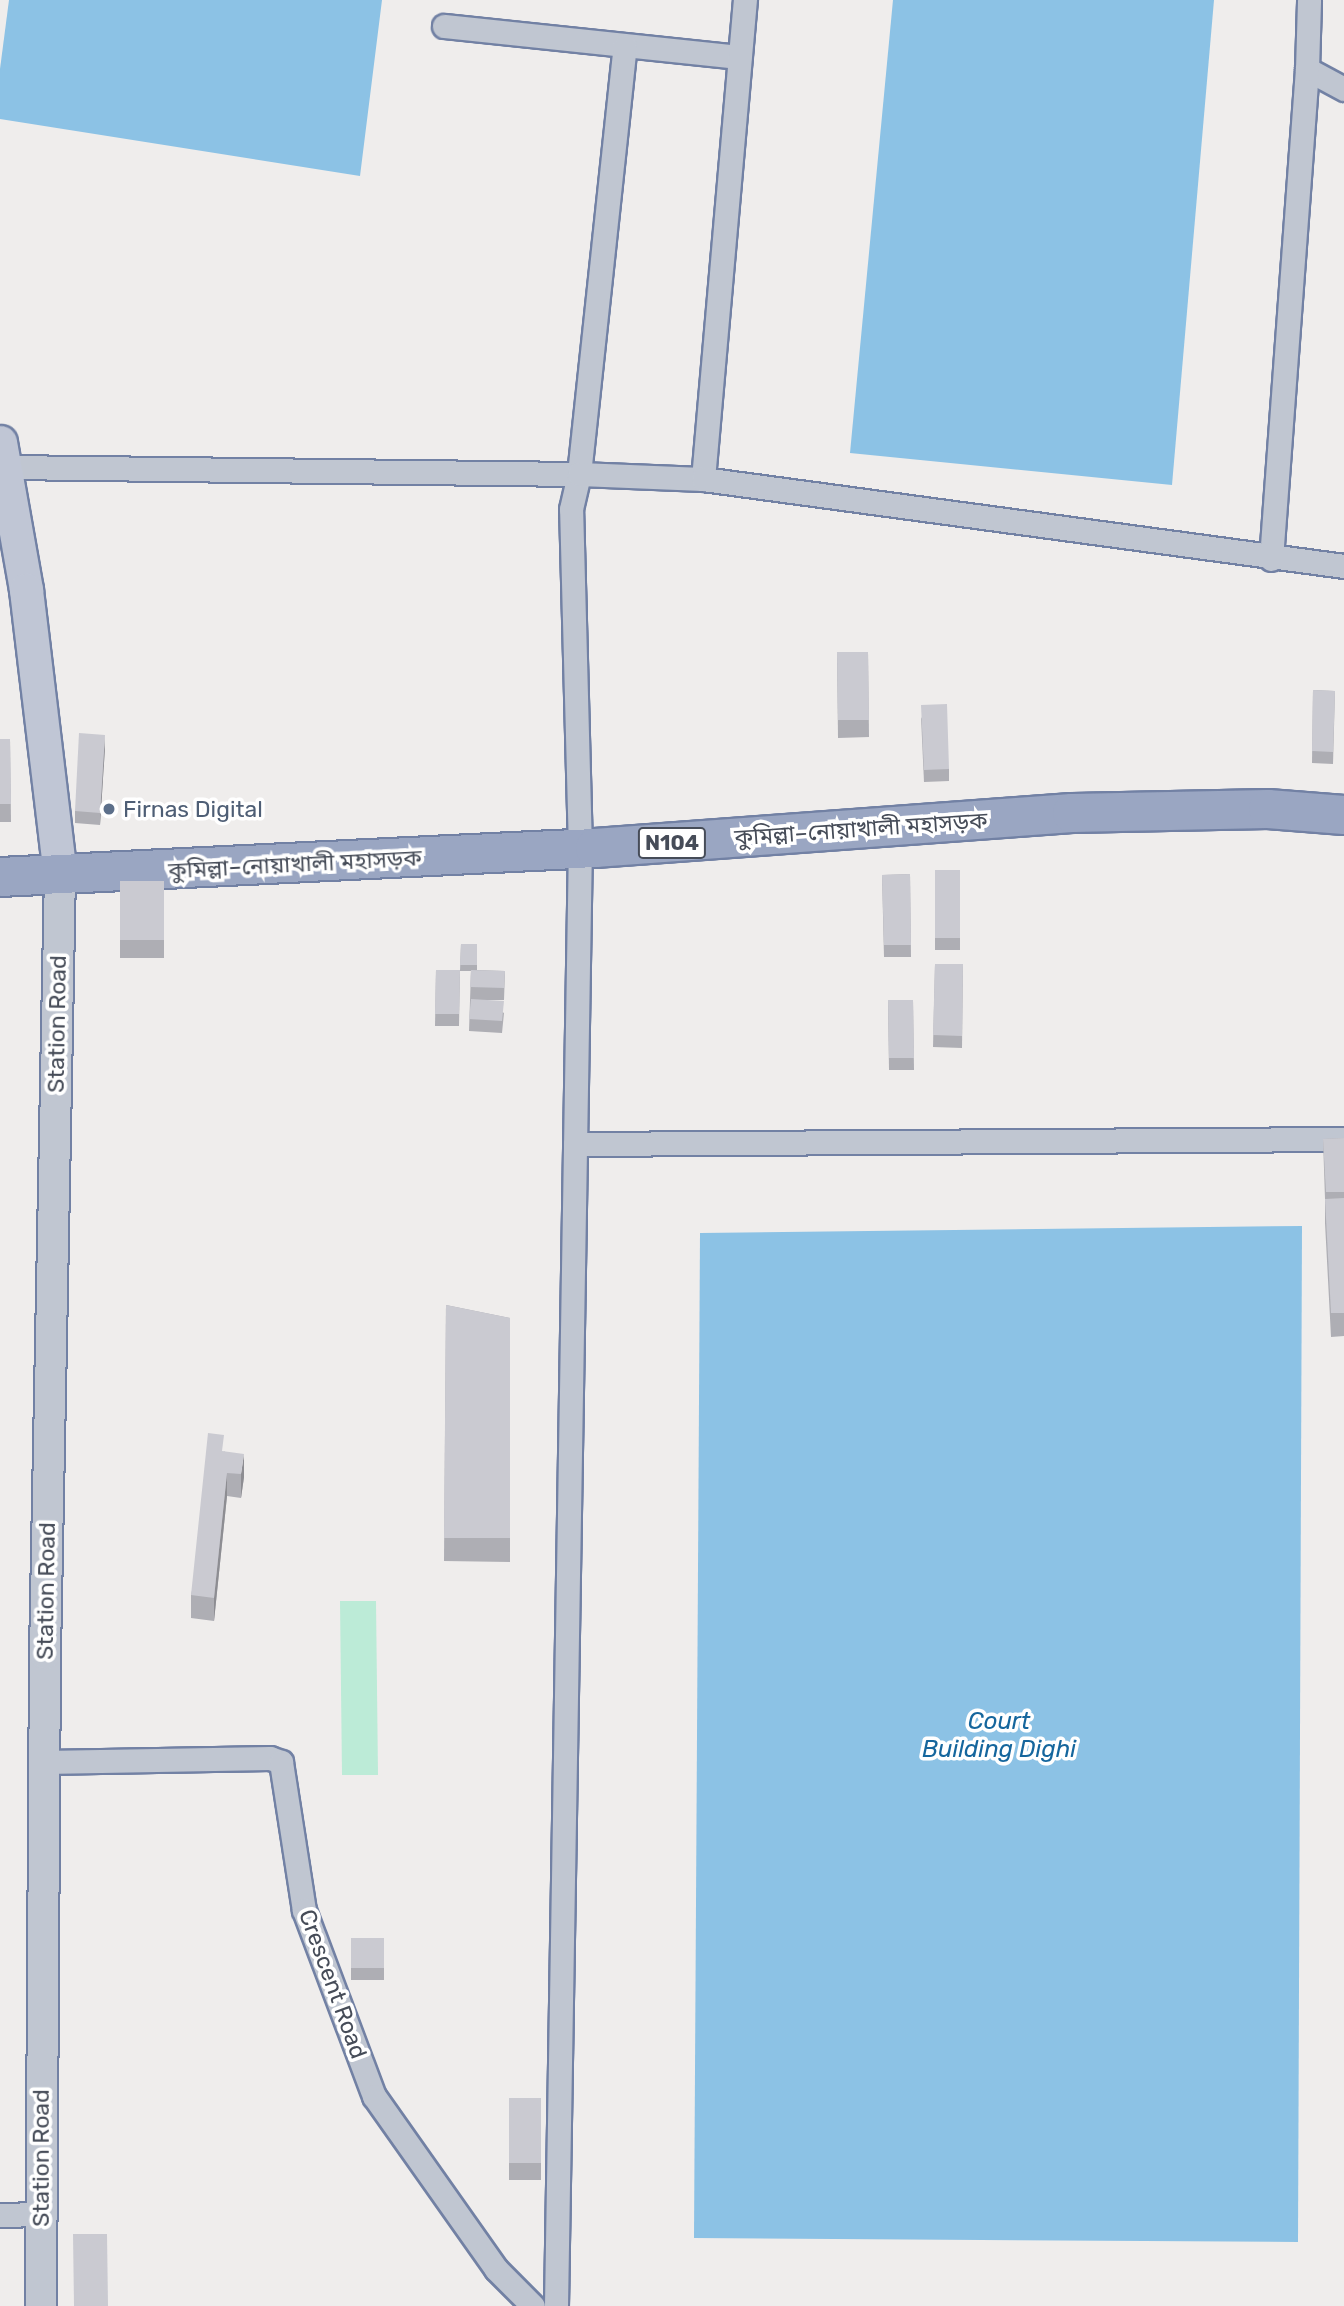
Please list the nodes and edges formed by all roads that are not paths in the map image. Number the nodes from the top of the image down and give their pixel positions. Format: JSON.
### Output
{"nodes":[{"id":1,"x":745,"y":0,"type":"edge"},
{"id":2,"x":1309,"y":0,"type":"edge"},
{"id":3,"x":444,"y":26,"type":"dead end"},
{"id":4,"x":626,"y":45,"type":"junction"},
{"id":5,"x":739,"y":57,"type":"junction"},
{"id":6,"x":1307,"y":69,"type":"junction"},
{"id":7,"x":1344,"y":89,"type":"edge"},
{"id":8,"x":2,"y":454,"type":"edge"},
{"id":9,"x":579,"y":474,"type":"junction"},
{"id":10,"x":703,"y":479,"type":"junction"},
{"id":11,"x":1271,"y":558,"type":"junction"},
{"id":12,"x":1344,"y":566,"type":"edge"},
{"id":13,"x":1344,"y":815,"type":"edge"},
{"id":14,"x":580,"y":849,"type":"junction"},
{"id":15,"x":60,"y":876,"type":"junction"},
{"id":16,"x":0,"y":877,"type":"edge"},
{"id":17,"x":1344,"y":1139,"type":"edge"},
{"id":18,"x":575,"y":1144,"type":"junction"},
{"id":19,"x":44,"y":1762,"type":"junction"},
{"id":20,"x":40,"y":2214,"type":"junction"},
{"id":21,"x":0,"y":2215,"type":"edge"},
{"id":22,"x":41,"y":2306,"type":"edge"},
{"id":23,"x":533,"y":2306,"type":"edge"},
{"id":24,"x":556,"y":2306,"type":"edge"}],
"edges":[{"from":1,"to":5,"type":"street"},
{"from":2,"to":6,"type":"street"},
{"from":3,"to":4,"type":"street"},
{"from":4,"to":5,"type":"street"},
{"from":4,"to":9,"type":"street"},
{"from":5,"to":10,"type":"street"},
{"from":6,"to":7,"type":"street"},
{"from":6,"to":11,"type":"street"},
{"from":8,"to":9,"type":"street"},
{"from":8,"to":15,"type":"main road"},
{"from":9,"to":10,"type":"street"},
{"from":9,"to":14,"type":"street"},
{"from":10,"to":11,"type":"street"},
{"from":11,"to":12,"type":"street"},
{"from":13,"to":14,"type":"highway","name":"কুমিল্লা–নোয়াখালী মহাসড়ক","number":"N104"},
{"from":14,"to":15,"type":"highway","name":"কুমিল্লা–নোয়াখালী মহাসড়ক","number":"N104"},
{"from":14,"to":18,"type":"street"},
{"from":15,"to":16,"type":"highway","name":"কুমিল্লা–নোয়াখালী মহাসড়ক","number":"N104"},
{"from":15,"to":19,"type":"street","name":"Station Road"},
{"from":17,"to":18,"type":"street"},
{"from":18,"to":24,"type":"street"},
{"from":19,"to":20,"type":"street","name":"Station Road"},
{"from":19,"to":23,"type":"street","name":"Crescent Road"},
{"from":20,"to":21,"type":"street"},
{"from":20,"to":22,"type":"street","name":"Station Road"}]}
